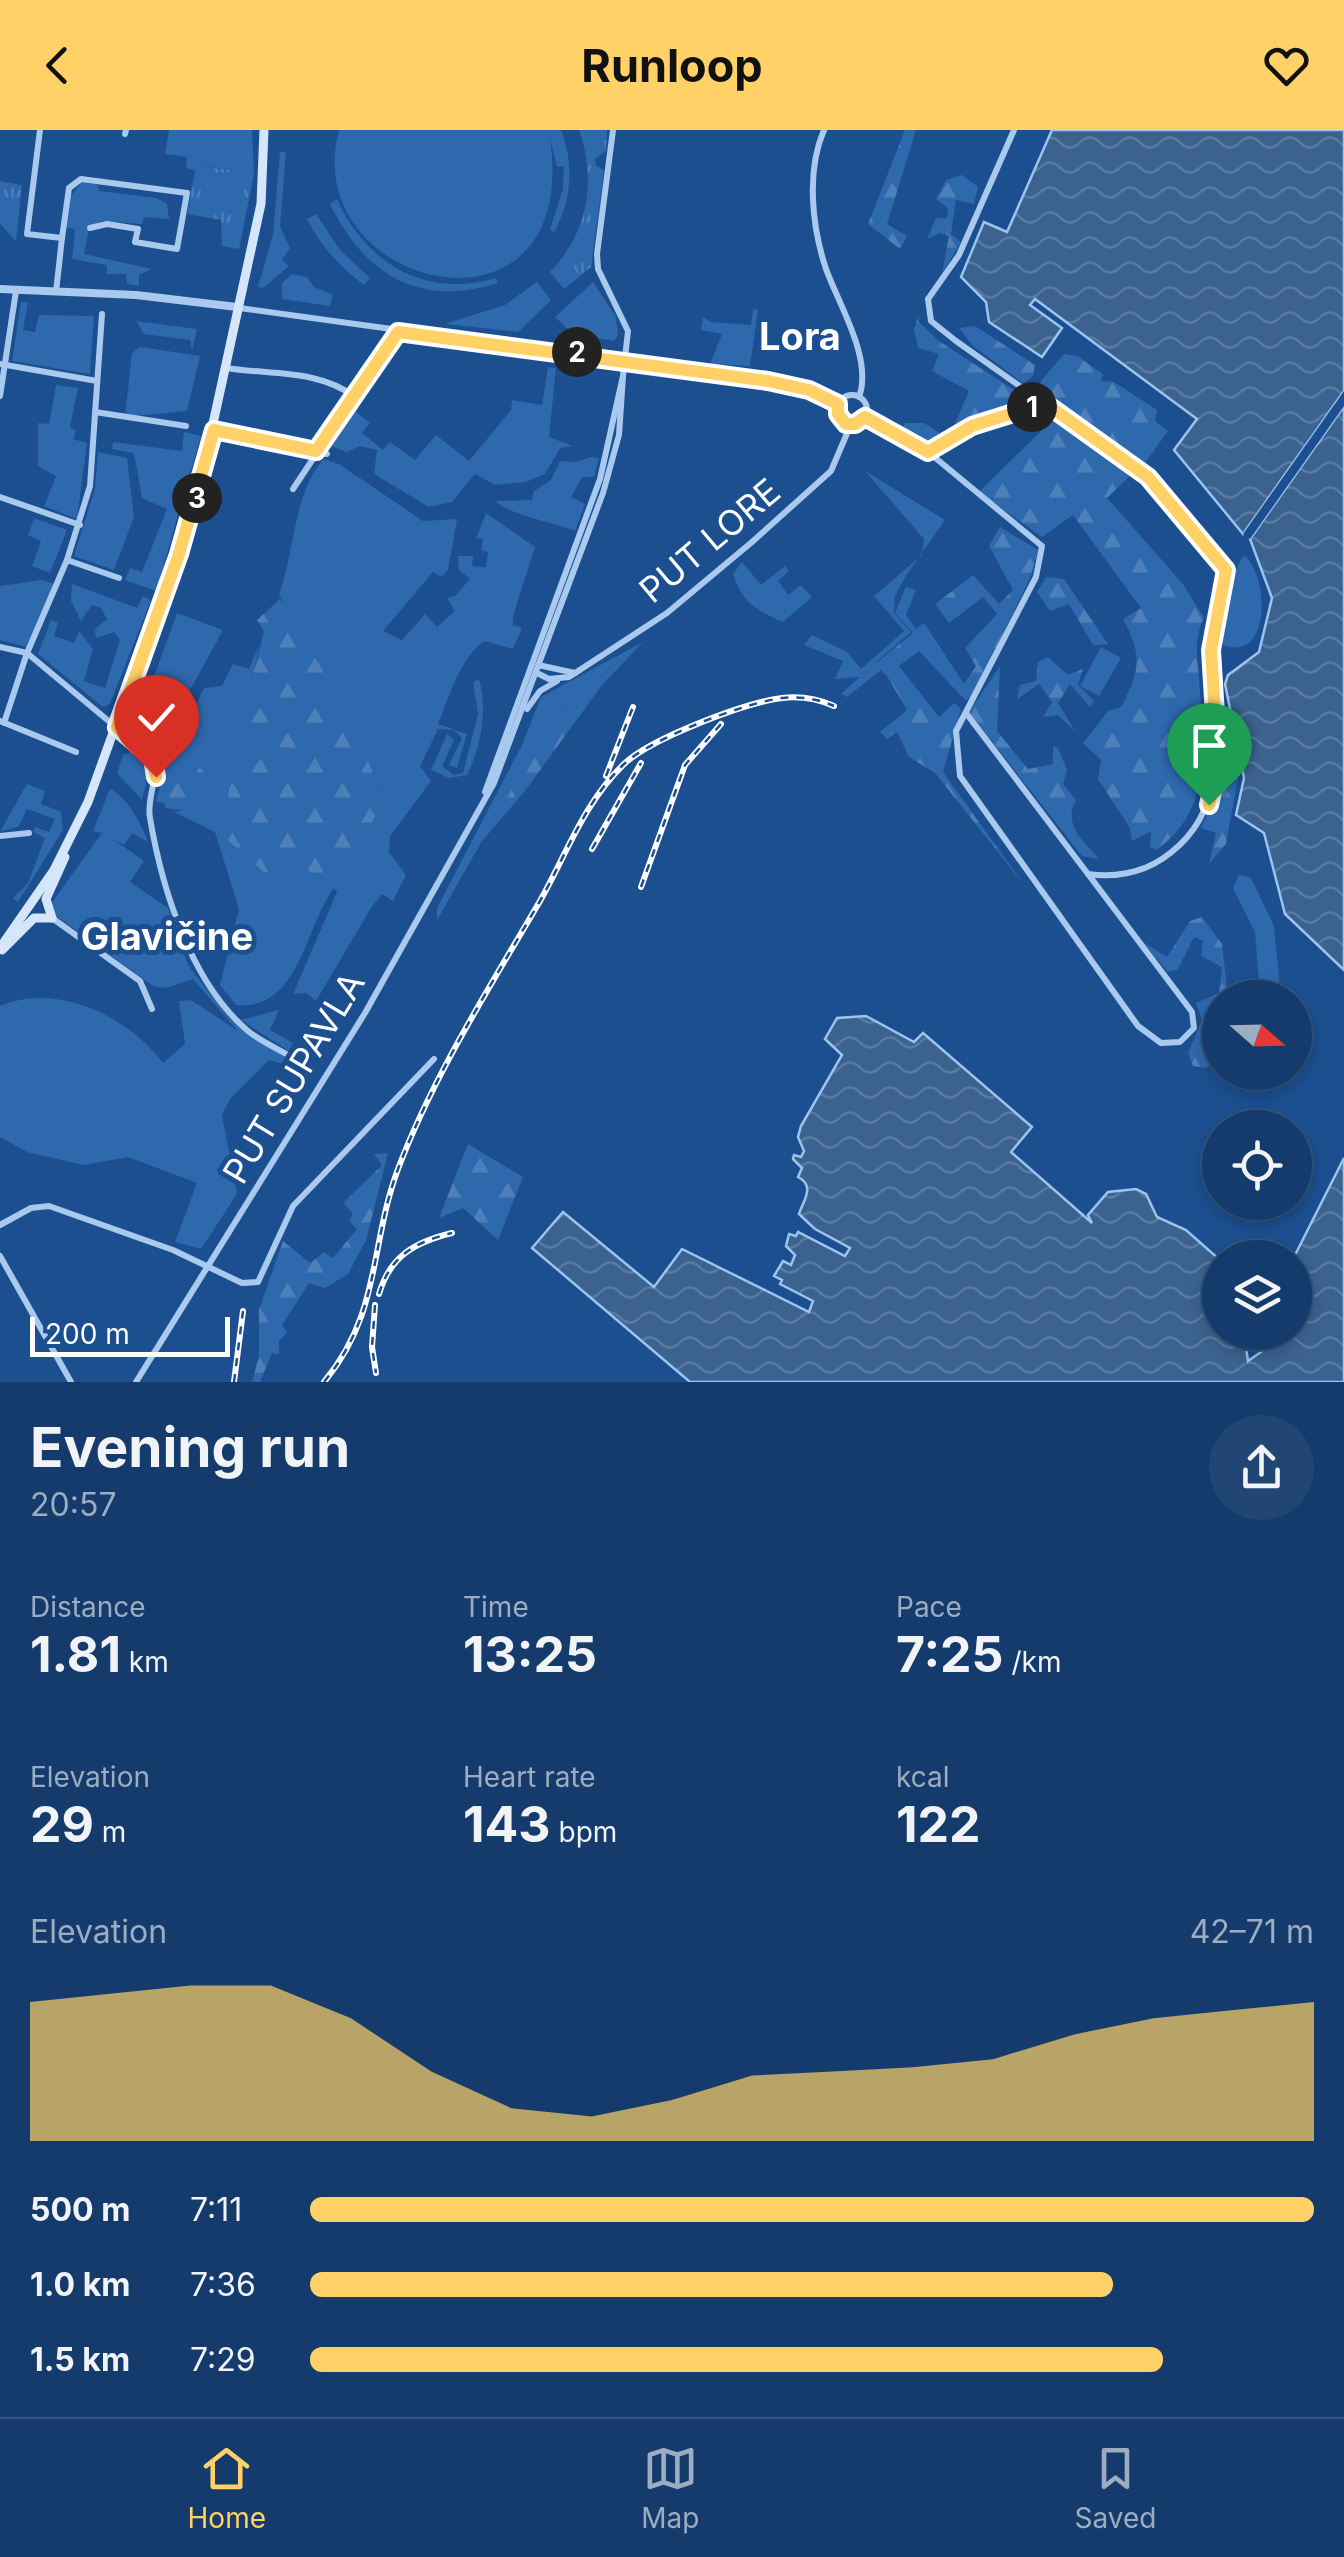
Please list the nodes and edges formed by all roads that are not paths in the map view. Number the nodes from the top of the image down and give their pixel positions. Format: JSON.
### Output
{"nodes":[{"id":1,"x":40,"y":130,"type":"edge"},
{"id":2,"x":264,"y":130,"type":"edge"},
{"id":3,"x":612,"y":130,"type":"edge"},
{"id":4,"x":824,"y":130,"type":"edge"},
{"id":5,"x":1014,"y":130,"type":"edge"},
{"id":6,"x":90,"y":228,"type":"dead end"},
{"id":7,"x":62,"y":238,"type":"junction"},
{"id":8,"x":0,"y":289,"type":"edge"},
{"id":9,"x":16,"y":291,"type":"junction"},
{"id":10,"x":56,"y":292,"type":"junction"},
{"id":11,"x":237,"y":307,"type":"junction"},
{"id":12,"x":102,"y":314,"type":"dead end"},
{"id":13,"x":398,"y":332,"type":"junction"},
{"id":14,"x":626,"y":359,"type":"junction"},
{"id":15,"x":3,"y":364,"type":"edge"},
{"id":16,"x":226,"y":368,"type":"junction"},
{"id":17,"x":96,"y":381,"type":"junction"},
{"id":18,"x":0,"y":396,"type":"edge"},
{"id":19,"x":355,"y":397,"type":"junction"},
{"id":20,"x":859,"y":397,"type":"junction"},
{"id":21,"x":1045,"y":403,"type":"junction"},
{"id":22,"x":838,"y":404,"type":"junction"},
{"id":23,"x":95,"y":412,"type":"junction"},
{"id":24,"x":865,"y":417,"type":"junction"},
{"id":25,"x":851,"y":424,"type":"junction"},
{"id":26,"x":186,"y":426,"type":"dead end"},
{"id":27,"x":214,"y":430,"type":"junction"},
{"id":28,"x":316,"y":451,"type":"junction"},
{"id":29,"x":928,"y":452,"type":"junction"},
{"id":30,"x":327,"y":454,"type":"dead end"},
{"id":31,"x":293,"y":489,"type":"dead end"},
{"id":32,"x":0,"y":497,"type":"edge"},
{"id":33,"x":80,"y":525,"type":"junction"},
{"id":34,"x":67,"y":560,"type":"junction"},
{"id":35,"x":120,"y":578,"type":"dead end"},
{"id":36,"x":0,"y":646,"type":"edge"},
{"id":37,"x":27,"y":653,"type":"junction"},
{"id":38,"x":536,"y":669,"type":"junction"},
{"id":39,"x":576,"y":673,"type":"junction"},
{"id":40,"x":562,"y":679,"type":"junction"},
{"id":41,"x":966,"y":713,"type":"junction"},
{"id":42,"x":521,"y":718,"type":"junction"},
{"id":43,"x":2,"y":722,"type":"edge"},
{"id":44,"x":117,"y":727,"type":"junction"},
{"id":45,"x":76,"y":752,"type":"dead end"},
{"id":46,"x":484,"y":793,"type":"junction"},
{"id":47,"x":29,"y":834,"type":"dead end"},
{"id":48,"x":0,"y":836,"type":"edge"},
{"id":49,"x":68,"y":845,"type":"junction"},
{"id":50,"x":1088,"y":874,"type":"junction"},
{"id":51,"x":52,"y":918,"type":"junction"},
{"id":52,"x":0,"y":950,"type":"edge"},
{"id":53,"x":152,"y":1008,"type":"dead end"},
{"id":54,"x":434,"y":1059,"type":"dead end"},
{"id":55,"x":301,"y":1063,"type":"dead end"},
{"id":56,"x":0,"y":1226,"type":"edge"},
{"id":57,"x":0,"y":1256,"type":"edge"},
{"id":58,"x":208,"y":1265,"type":"junction"},
{"id":59,"x":70,"y":1382,"type":"edge"},
{"id":60,"x":136,"y":1382,"type":"edge"}],
"edges":[{"from":1,"to":7,"type":"street"},
{"from":2,"to":11,"type":"main road"},
{"from":3,"to":14,"type":"street","name":"PUT SUPAVLA"},
{"from":4,"to":20,"type":"street"},
{"from":5,"to":21,"type":"street"},
{"from":6,"to":7,"type":"street"},
{"from":7,"to":10,"type":"street"},
{"from":8,"to":9,"type":"street"},
{"from":9,"to":10,"type":"street"},
{"from":9,"to":15,"type":"street"},
{"from":10,"to":11,"type":"street"},
{"from":11,"to":13,"type":"street"},
{"from":11,"to":16,"type":"main road"},
{"from":12,"to":17,"type":"street"},
{"from":13,"to":14,"type":"street"},
{"from":13,"to":19,"type":"street"},
{"from":14,"to":22,"type":"street"},
{"from":14,"to":38,"type":"street","name":"PUT SUPAVLA"},
{"from":15,"to":17,"type":"street"},
{"from":15,"to":18,"type":"street"},
{"from":16,"to":19,"type":"street"},
{"from":16,"to":27,"type":"main road"},
{"from":17,"to":23,"type":"street"},
{"from":19,"to":28,"type":"street"},
{"from":20,"to":22,"type":"street"},
{"from":20,"to":24,"type":"street"},
{"from":21,"to":29,"type":"street"},
{"from":21,"to":50,"type":"street"},
{"from":22,"to":25,"type":"street"},
{"from":23,"to":26,"type":"street"},
{"from":23,"to":33,"type":"street"},
{"from":24,"to":25,"type":"street"},
{"from":24,"to":29,"type":"street"},
{"from":25,"to":39,"type":"street","name":"PUT LORE"},
{"from":27,"to":28,"type":"street"},
{"from":27,"to":44,"type":"main road"},
{"from":28,"to":30,"type":"street"},
{"from":28,"to":31,"type":"street"},
{"from":29,"to":41,"type":"street"},
{"from":32,"to":33,"type":"street"},
{"from":33,"to":34,"type":"street"},
{"from":34,"to":35,"type":"street"},
{"from":34,"to":37,"type":"street"},
{"from":36,"to":37,"type":"street"},
{"from":37,"to":43,"type":"street"},
{"from":37,"to":44,"type":"street"},
{"from":38,"to":39,"type":"street"},
{"from":38,"to":40,"type":"street"},
{"from":38,"to":42,"type":"street","name":"PUT SUPAVLA"},
{"from":38,"to":46,"type":"street","name":"PUT SUPAVLA"},
{"from":39,"to":40,"type":"street","name":"PUT LORE"},
{"from":40,"to":42,"type":"street","name":"PUT LORE"},
{"from":41,"to":50,"type":"street"},
{"from":41,"to":50,"type":"street"},
{"from":42,"to":46,"type":"street","name":"PUT SUPAVLA"},
{"from":43,"to":45,"type":"street"},
{"from":44,"to":49,"type":"main road"},
{"from":44,"to":55,"type":"street"},
{"from":46,"to":58,"type":"street","name":"PUT SUPAVLA"},
{"from":47,"to":48,"type":"street"},
{"from":49,"to":51,"type":"main road"},
{"from":49,"to":52,"type":"main road"},
{"from":51,"to":52,"type":"main road"},
{"from":51,"to":53,"type":"street"},
{"from":54,"to":58,"type":"street"},
{"from":56,"to":58,"type":"street"},
{"from":57,"to":59,"type":"street"},
{"from":58,"to":60,"type":"street","name":"PUT SUPAVLA"}]}
